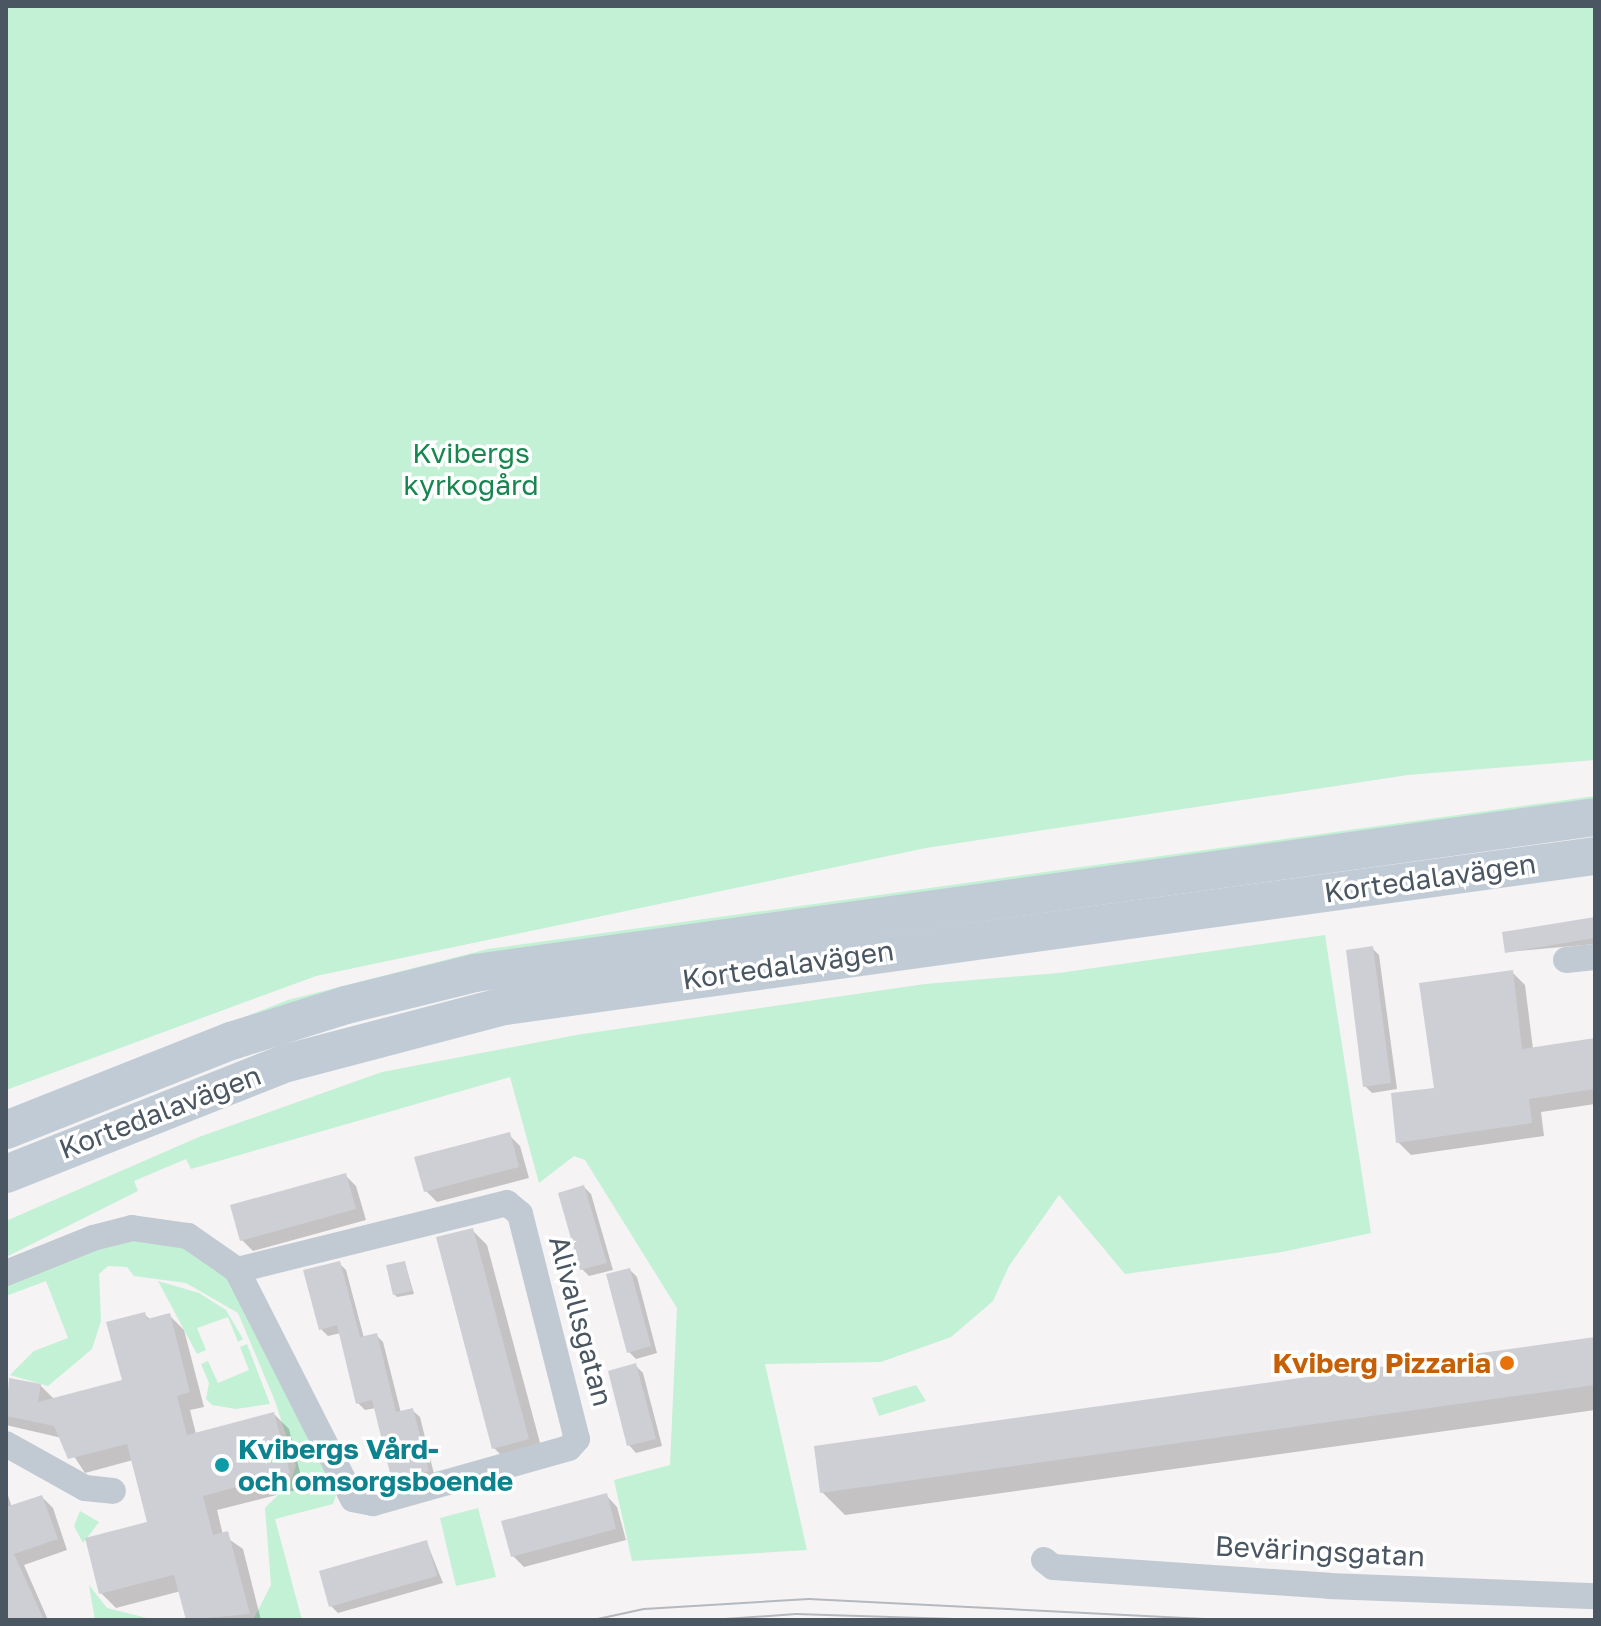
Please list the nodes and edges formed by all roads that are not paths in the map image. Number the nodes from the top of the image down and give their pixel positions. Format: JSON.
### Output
{"nodes":[{"id":1,"x":1595,"y":817,"type":"edge"},
{"id":2,"x":1595,"y":856,"type":"edge"},
{"id":3,"x":1595,"y":957,"type":"edge"},
{"id":4,"x":1566,"y":960,"type":"dead end"},
{"id":5,"x":6,"y":1130,"type":"edge"},
{"id":6,"x":6,"y":1174,"type":"edge"},
{"id":7,"x":237,"y":1270,"type":"junction"},
{"id":8,"x":6,"y":1273,"type":"edge"},
{"id":9,"x":6,"y":1444,"type":"edge"},
{"id":10,"x":113,"y":1491,"type":"dead end"},
{"id":11,"x":1044,"y":1560,"type":"dead end"},
{"id":12,"x":1595,"y":1596,"type":"edge"}],
"edges":[{"from":1,"to":5,"type":"main road","name":"Kortedalavägen"},
{"from":2,"to":6,"type":"main road","name":"Kortedalavägen"},
{"from":3,"to":4,"type":"street"},
{"from":7,"to":7,"type":"street","name":"Alivallsgatan"},
{"from":7,"to":8,"type":"street","name":"Alivallsgatan"},
{"from":9,"to":10,"type":"street"},
{"from":11,"to":12,"type":"street","name":"Beväringsgatan"}]}
